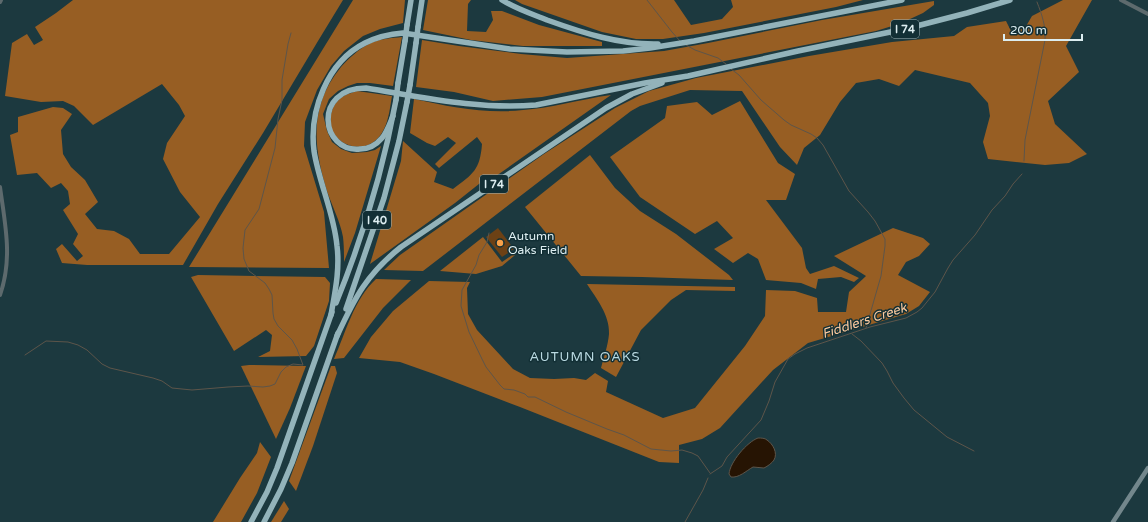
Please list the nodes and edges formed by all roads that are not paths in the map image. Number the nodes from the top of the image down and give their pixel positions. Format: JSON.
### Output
{"nodes":[{"id":1,"x":411,"y":0,"type":"edge"},
{"id":2,"x":422,"y":0,"type":"edge"},
{"id":3,"x":502,"y":0,"type":"edge"},
{"id":4,"x":902,"y":0,"type":"edge"},
{"id":5,"x":1010,"y":0,"type":"edge"},
{"id":6,"x":1121,"y":0,"type":"edge"},
{"id":7,"x":1148,"y":14,"type":"edge"},
{"id":8,"x":694,"y":41,"type":"junction"},
{"id":9,"x":688,"y":76,"type":"junction"},
{"id":10,"x":393,"y":116,"type":"junction"},
{"id":11,"x":0,"y":187,"type":"edge"},
{"id":12,"x":0,"y":295,"type":"edge"},
{"id":13,"x":331,"y":315,"type":"junction"},
{"id":14,"x":337,"y":336,"type":"junction"},
{"id":15,"x":1148,"y":468,"type":"edge"},
{"id":16,"x":251,"y":522,"type":"edge"},
{"id":17,"x":264,"y":522,"type":"edge"},
{"id":18,"x":1113,"y":522,"type":"edge"}],
"edges":[{"from":1,"to":10,"type":"highway","number":"I 40","bridge":true},
{"from":2,"to":14,"type":"highway","number":"I 40","bridge":true},
{"from":3,"to":8,"type":"highway"},
{"from":4,"to":8,"type":"highway","number":"I 74"},
{"from":5,"to":9,"type":"highway","number":"I 74"},
{"from":6,"to":7,"type":"street"},
{"from":8,"to":13,"type":"highway","number":"I 74"},
{"from":9,"to":10,"type":"highway"},
{"from":9,"to":14,"type":"highway","number":"I 74"},
{"from":10,"to":13,"type":"highway","number":"I 40"},
{"from":11,"to":12,"type":"street"},
{"from":13,"to":16,"type":"highway","number":"I 40"},
{"from":14,"to":17,"type":"highway","number":"I 40"},
{"from":15,"to":18,"type":"main road"}]}
